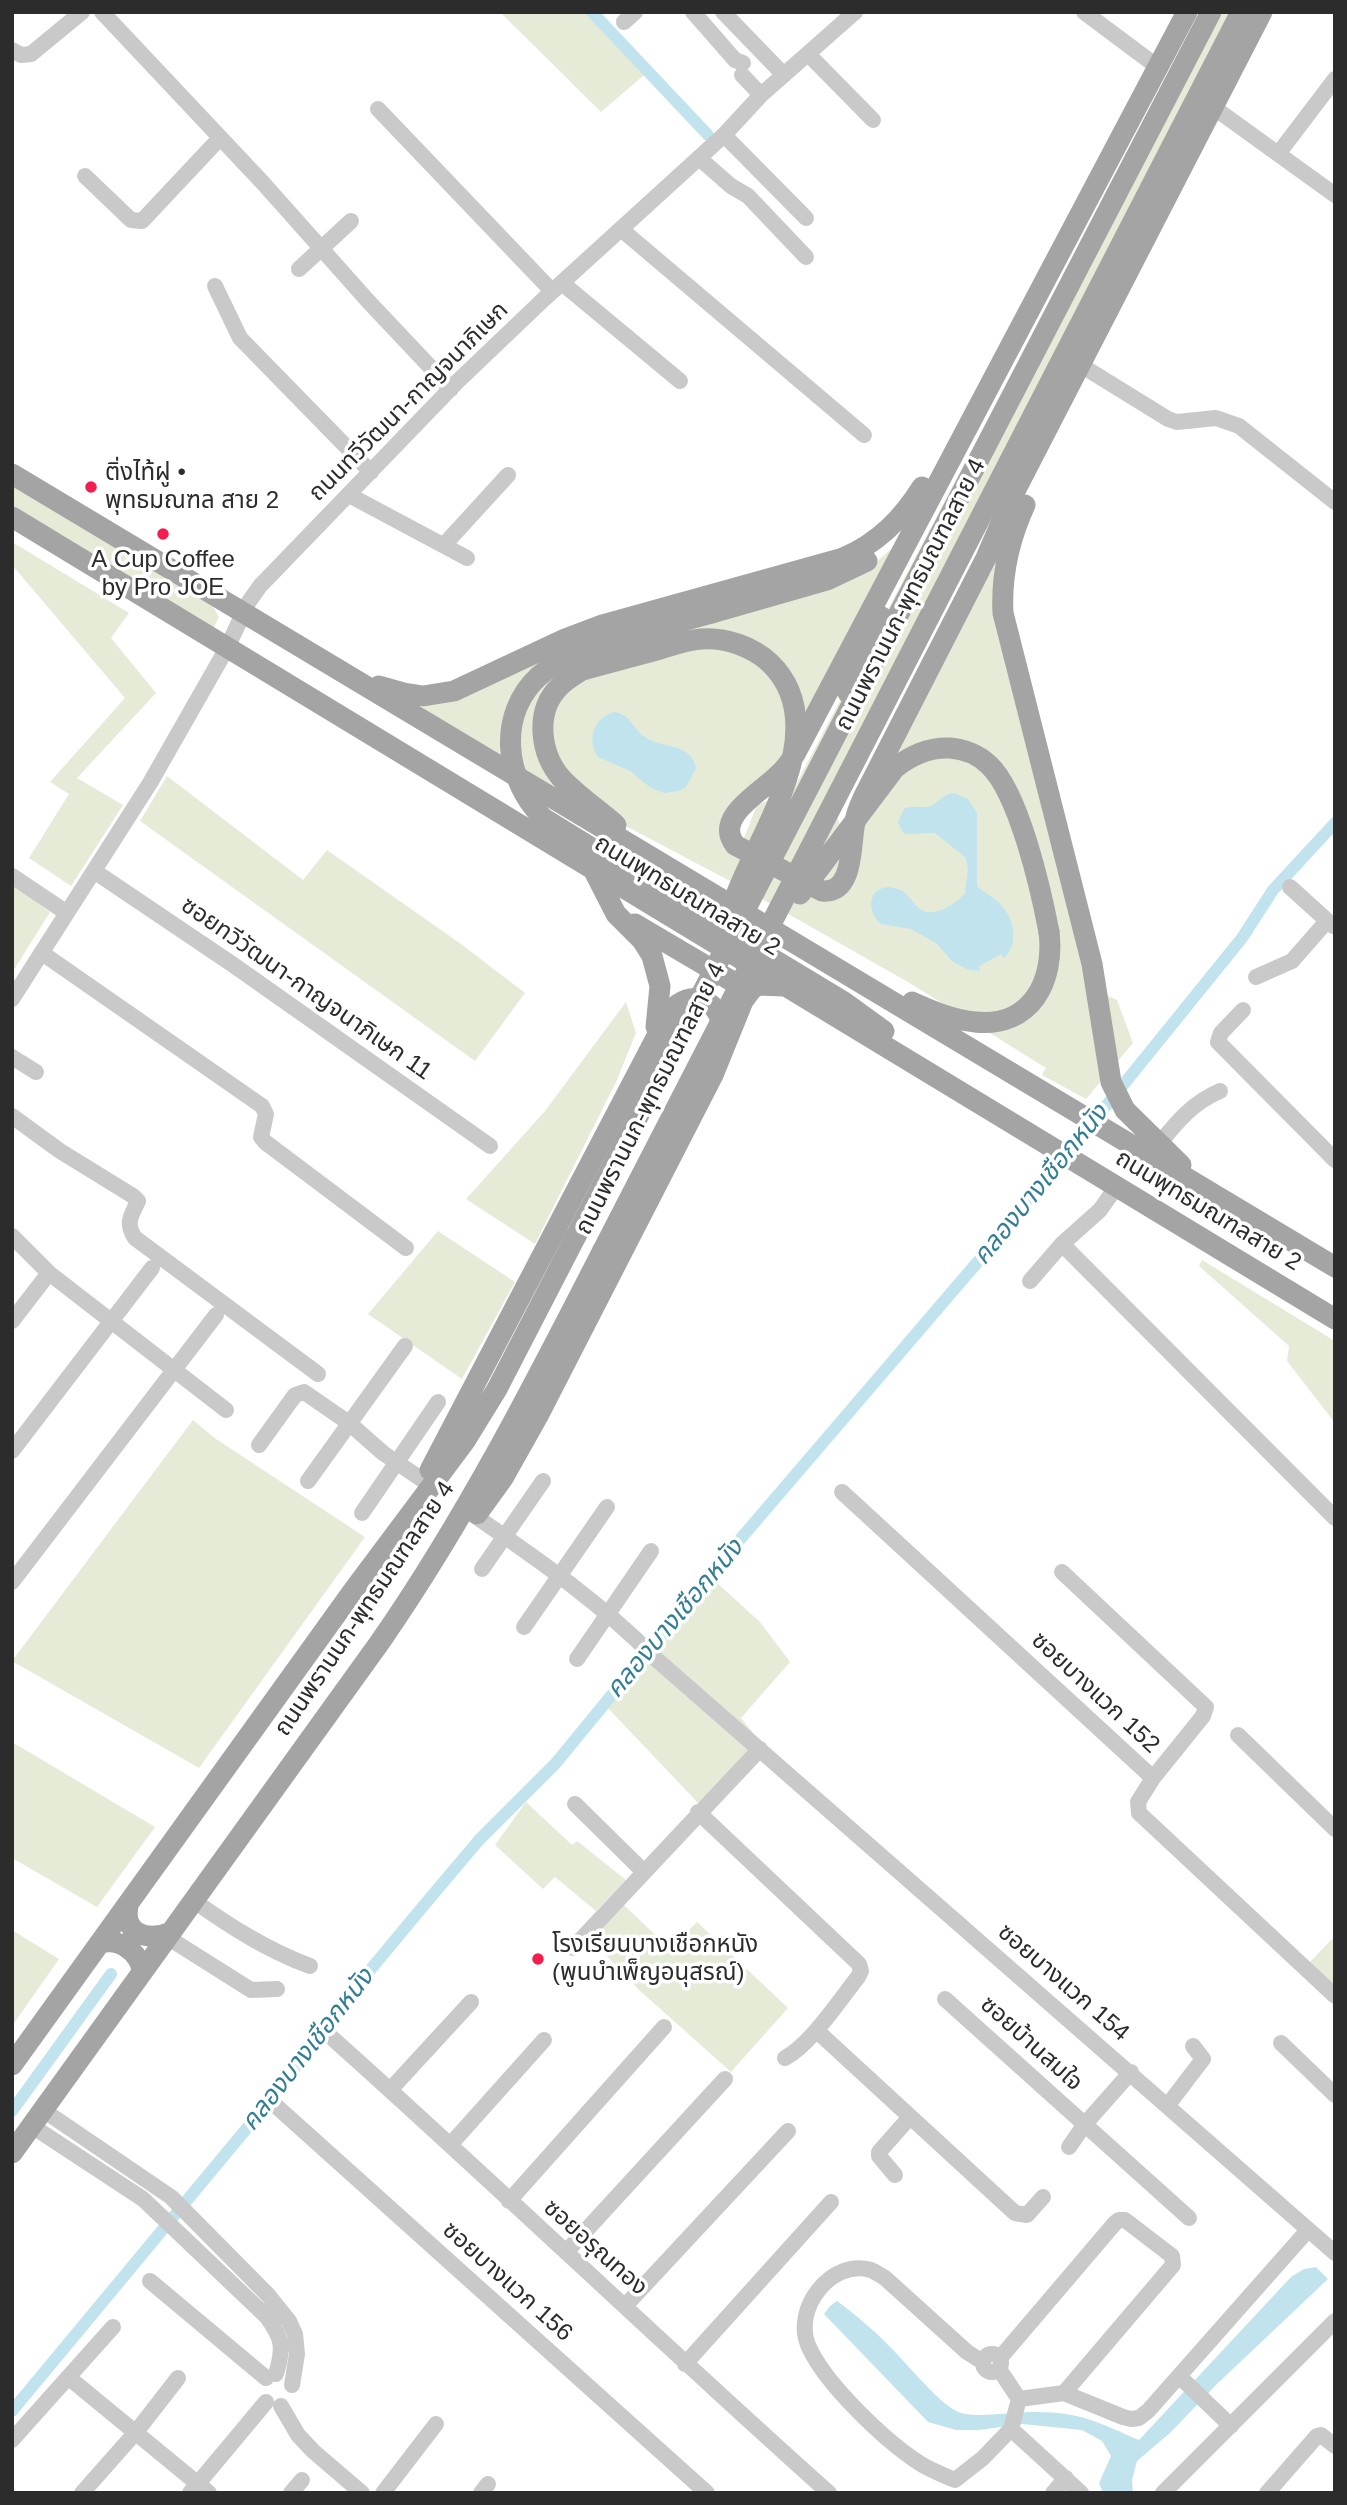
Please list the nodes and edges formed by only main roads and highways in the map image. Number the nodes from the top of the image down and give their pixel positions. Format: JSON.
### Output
{"nodes":[{"id":1,"x":1187,"y":12,"type":"edge"},
{"id":2,"x":1211,"y":12,"type":"edge"},
{"id":3,"x":1241,"y":12,"type":"edge"},
{"id":4,"x":1262,"y":12,"type":"edge"},
{"id":5,"x":1059,"y":258,"type":"junction"},
{"id":6,"x":1124,"y":279,"type":"junction"},
{"id":7,"x":985,"y":392,"type":"junction"},
{"id":8,"x":12,"y":474,"type":"edge"},
{"id":9,"x":1014,"y":493,"type":"junction"},
{"id":10,"x":938,"y":494,"type":"junction"},
{"id":11,"x":12,"y":517,"type":"edge"},
{"id":12,"x":314,"y":656,"type":"junction"},
{"id":13,"x":816,"y":773,"type":"junction"},
{"id":14,"x":592,"y":870,"type":"junction"},
{"id":15,"x":672,"y":871,"type":"junction"},
{"id":16,"x":800,"y":894,"type":"junction"},
{"id":17,"x":616,"y":914,"type":"junction"},
{"id":18,"x":830,"y":965,"type":"junction"},
{"id":19,"x":752,"y":978,"type":"junction"},
{"id":20,"x":706,"y":985,"type":"junction"},
{"id":21,"x":785,"y":986,"type":"junction"},
{"id":22,"x":720,"y":1057,"type":"junction"},
{"id":23,"x":643,"y":1062,"type":"junction"},
{"id":24,"x":945,"y":1081,"type":"junction"},
{"id":25,"x":1207,"y":1191,"type":"junction"},
{"id":26,"x":1335,"y":1268,"type":"edge"},
{"id":27,"x":1335,"y":1319,"type":"edge"},
{"id":28,"x":390,"y":1541,"type":"junction"},
{"id":29,"x":402,"y":1610,"type":"junction"},
{"id":30,"x":129,"y":1902,"type":"junction"},
{"id":31,"x":169,"y":1935,"type":"junction"},
{"id":32,"x":99,"y":1944,"type":"junction"},
{"id":33,"x":142,"y":1972,"type":"junction"},
{"id":34,"x":12,"y":2065,"type":"edge"},
{"id":35,"x":12,"y":2153,"type":"edge"}],
"edges":[{"from":1,"to":5,"type":"main road"},
{"from":2,"to":13,"type":"main road","name":"ถนนพรานนก-พุทธมณฑลสาย 4","bridge":true},
{"from":3,"to":19,"type":"main road","name":"ถนนพรานนก-พุทธมณฑลสาย 4","bridge":true},
{"from":4,"to":6,"type":"main road"},
{"from":5,"to":7,"type":"main road"},
{"from":5,"to":10,"type":"main road"},
{"from":6,"to":9,"type":"main road"},
{"from":6,"to":25,"type":"main road"},
{"from":7,"to":10,"type":"main road"},
{"from":7,"to":12,"type":"main road"},
{"from":8,"to":12,"type":"main road","name":"ถนนพุทธมณฑลสาย 2"},
{"from":9,"to":10,"type":"main road"},
{"from":9,"to":16,"type":"main road","bridge":true},
{"from":10,"to":13,"type":"main road","bridge":true},
{"from":10,"to":24,"type":"main road","bridge":true},
{"from":11,"to":14,"type":"main road","name":"ถนนพุทธมณฑลสาย 2"},
{"from":12,"to":15,"type":"main road","name":"ถนนพุทธมณฑลสาย 2"},
{"from":13,"to":20,"type":"main road","name":"ถนนพรานนก-พุทธมณฑลสาย 4","bridge":true},
{"from":14,"to":17,"type":"main road"},
{"from":14,"to":21,"type":"main road","name":"ถนนพุทธมณฑลสาย 2"},
{"from":15,"to":18,"type":"main road","name":"ถนนพุทธมณฑลสาย 2"},
{"from":15,"to":20,"type":"main road","bridge":true},
{"from":16,"to":18,"type":"main road","bridge":true},
{"from":16,"to":19,"type":"main road","bridge":true},
{"from":17,"to":19,"type":"main road"},
{"from":17,"to":23,"type":"main road"},
{"from":18,"to":25,"type":"main road","name":"ถนนพุทธมณฑลสาย 2"},
{"from":19,"to":21,"type":"main road"},
{"from":19,"to":22,"type":"main road"},
{"from":19,"to":29,"type":"main road","name":"ถนนพรานนก-พุทธมณฑลสาย 4","bridge":true},
{"from":20,"to":28,"type":"main road","name":"ถนนพรานนก-พุทธมณฑลสาย 4","bridge":true},
{"from":21,"to":24,"type":"main road","name":"ถนนพุทธมณฑลสาย 2"},
{"from":22,"to":23,"type":"main road"},
{"from":22,"to":29,"type":"main road"},
{"from":23,"to":28,"type":"main road"},
{"from":24,"to":27,"type":"main road","name":"ถนนพุทธมณฑลสาย 2"},
{"from":25,"to":26,"type":"main road","name":"ถนนพุทธมณฑลสาย 2"},
{"from":28,"to":30,"type":"main road","name":"ถนนพรานนก-พุทธมณฑลสาย 4"},
{"from":29,"to":31,"type":"main road","name":"ถนนพรานนก-พุทธมณฑลสาย 4"},
{"from":30,"to":31,"type":"main road"},
{"from":30,"to":32,"type":"main road","name":"ถนนพรานนก-พุทธมณฑลสาย 4"},
{"from":31,"to":33,"type":"main road","name":"ถนนพรานนก-พุทธมณฑลสาย 4"},
{"from":32,"to":33,"type":"main road"},
{"from":32,"to":34,"type":"main road","name":"ถนนพรานนก-พุทธมณฑลสาย 4"},
{"from":33,"to":35,"type":"main road","name":"ถนนพรานนก-พุทธมณฑลสาย 4"}]}
